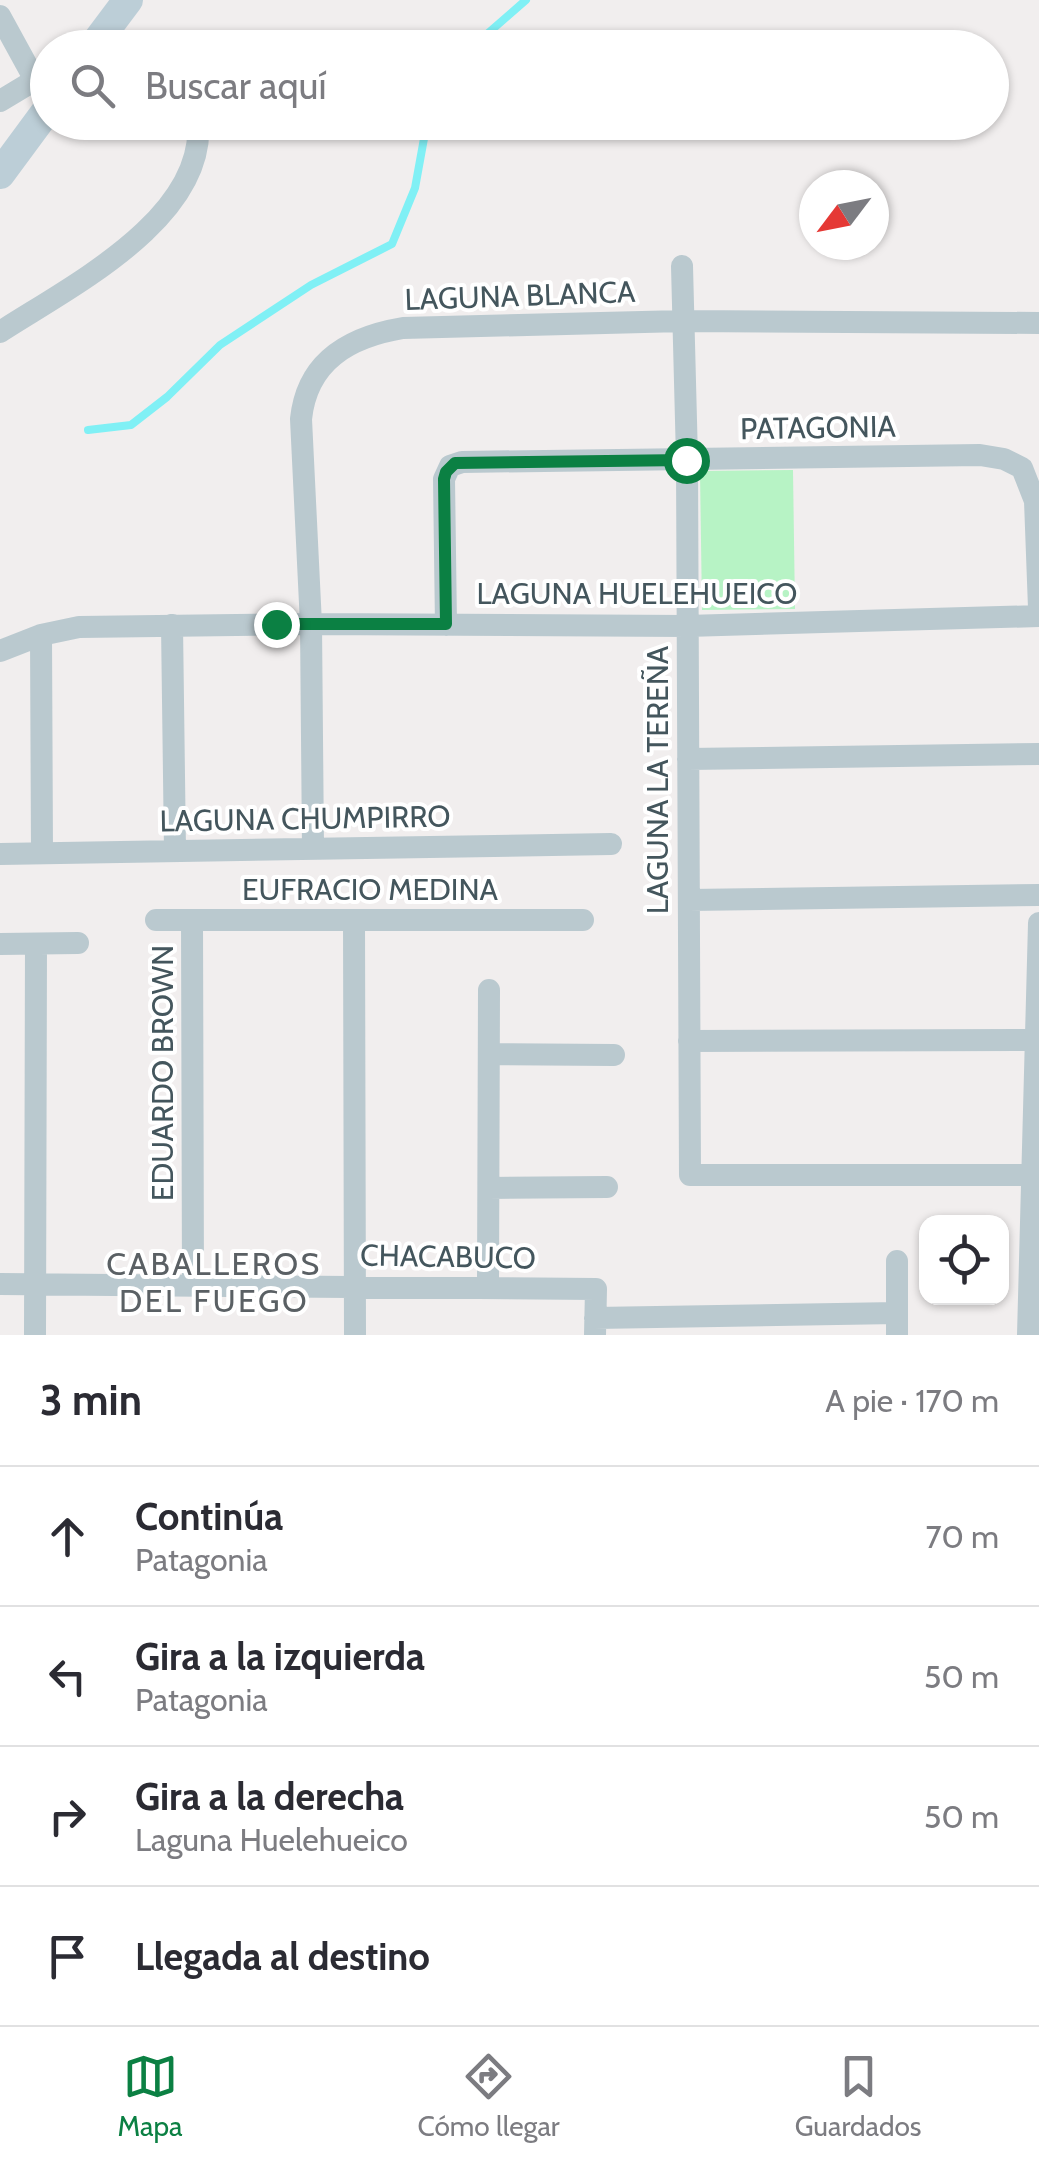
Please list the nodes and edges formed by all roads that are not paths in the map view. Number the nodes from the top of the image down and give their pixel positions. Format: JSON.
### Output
{"nodes":[{"id":1,"x":128,"y":0,"type":"edge"},
{"id":2,"x":0,"y":16,"type":"edge"},
{"id":3,"x":105,"y":30,"type":"edge"},
{"id":4,"x":30,"y":68,"type":"edge"},
{"id":5,"x":30,"y":83,"type":"edge"},
{"id":6,"x":0,"y":101,"type":"edge"},
{"id":7,"x":30,"y":133,"type":"edge"},
{"id":8,"x":196,"y":140,"type":"edge"},
{"id":9,"x":0,"y":174,"type":"edge"},
{"id":10,"x":682,"y":266,"type":"dead end"},
{"id":11,"x":683,"y":322,"type":"junction"},
{"id":12,"x":1039,"y":324,"type":"edge"},
{"id":13,"x":0,"y":332,"type":"edge"},
{"id":14,"x":686,"y":460,"type":"junction"},
{"id":15,"x":1039,"y":608,"type":"edge"},
{"id":16,"x":1039,"y":616,"type":"edge"},
{"id":17,"x":311,"y":624,"type":"junction"},
{"id":18,"x":446,"y":624,"type":"junction"},
{"id":19,"x":172,"y":625,"type":"junction"},
{"id":20,"x":688,"y":626,"type":"junction"},
{"id":21,"x":41,"y":634,"type":"junction"},
{"id":22,"x":0,"y":652,"type":"edge"},
{"id":23,"x":1039,"y":754,"type":"edge"},
{"id":24,"x":688,"y":759,"type":"junction"},
{"id":25,"x":611,"y":844,"type":"dead end"},
{"id":26,"x":313,"y":849,"type":"junction"},
{"id":27,"x":175,"y":851,"type":"junction"},
{"id":28,"x":42,"y":853,"type":"junction"},
{"id":29,"x":0,"y":854,"type":"edge"},
{"id":30,"x":1039,"y":896,"type":"edge"},
{"id":31,"x":688,"y":900,"type":"junction"},
{"id":32,"x":156,"y":920,"type":"dead end"},
{"id":33,"x":192,"y":920,"type":"junction"},
{"id":34,"x":354,"y":920,"type":"junction"},
{"id":35,"x":584,"y":920,"type":"dead end"},
{"id":36,"x":1039,"y":923,"type":"edge"},
{"id":37,"x":78,"y":943,"type":"dead end"},
{"id":38,"x":0,"y":944,"type":"edge"},
{"id":39,"x":36,"y":944,"type":"junction"},
{"id":40,"x":489,"y":990,"type":"dead end"},
{"id":41,"x":1037,"y":1040,"type":"edge"},
{"id":42,"x":689,"y":1041,"type":"junction"},
{"id":43,"x":489,"y":1054,"type":"junction"},
{"id":44,"x":614,"y":1055,"type":"dead end"},
{"id":45,"x":1036,"y":1175,"type":"edge"},
{"id":46,"x":607,"y":1187,"type":"dead end"},
{"id":47,"x":489,"y":1188,"type":"junction"},
{"id":48,"x":897,"y":1261,"type":"dead end"},
{"id":49,"x":0,"y":1284,"type":"edge"},
{"id":50,"x":36,"y":1284,"type":"junction"},
{"id":51,"x":194,"y":1285,"type":"junction"},
{"id":52,"x":354,"y":1286,"type":"junction"},
{"id":53,"x":488,"y":1286,"type":"junction"},
{"id":54,"x":897,"y":1324,"type":"edge"},
{"id":55,"x":595,"y":1326,"type":"edge"},
{"id":56,"x":35,"y":1335,"type":"edge"},
{"id":57,"x":354,"y":1335,"type":"edge"},
{"id":58,"x":1028,"y":1335,"type":"edge"}],
"edges":[{"from":1,"to":3,"type":"main road"},
{"from":2,"to":4,"type":"street"},
{"from":5,"to":6,"type":"street"},
{"from":7,"to":9,"type":"main road"},
{"from":8,"to":13,"type":"street"},
{"from":10,"to":11,"type":"street","name":"LAGUNA LA TEREÑA"},
{"from":11,"to":12,"type":"street","name":"LAGUNA BLANCA"},
{"from":11,"to":14,"type":"street","name":"LAGUNA LA TEREÑA"},
{"from":11,"to":17,"type":"street","name":"LAGUNA BLANCA"},
{"from":14,"to":15,"type":"street","name":"PATAGONIA"},
{"from":14,"to":18,"type":"street","name":"PATAGONIA"},
{"from":14,"to":20,"type":"street","name":"LAGUNA LA TEREÑA"},
{"from":16,"to":20,"type":"street","name":"LAGUNA HUELEHUEICO"},
{"from":17,"to":18,"type":"street","name":"LAGUNA HUELEHUEICO"},
{"from":17,"to":19,"type":"street","name":"LAGUNA HUELEHUEICO"},
{"from":17,"to":26,"type":"street","name":"LAGUNA BLANCA"},
{"from":18,"to":20,"type":"street","name":"LAGUNA HUELEHUEICO"},
{"from":19,"to":21,"type":"street","name":"LAGUNA HUELEHUEICO"},
{"from":19,"to":27,"type":"street"},
{"from":20,"to":24,"type":"street","name":"LAGUNA LA TEREÑA"},
{"from":21,"to":22,"type":"street","name":"LAGUNA HUELEHUEICO"},
{"from":21,"to":28,"type":"street"},
{"from":23,"to":24,"type":"street"},
{"from":24,"to":31,"type":"street","name":"LAGUNA LA TEREÑA"},
{"from":25,"to":26,"type":"street","name":"LAGUNA CHUMPIRRO"},
{"from":26,"to":27,"type":"street","name":"LAGUNA CHUMPIRRO"},
{"from":27,"to":28,"type":"street","name":"LAGUNA CHUMPIRRO"},
{"from":28,"to":29,"type":"street","name":"LAGUNA CHUMPIRRO"},
{"from":30,"to":31,"type":"street"},
{"from":31,"to":42,"type":"street","name":"LAGUNA LA TEREÑA"},
{"from":32,"to":33,"type":"street","name":"EUFRACIO MEDINA"},
{"from":33,"to":34,"type":"street","name":"EUFRACIO MEDINA"},
{"from":33,"to":51,"type":"street","name":"EDUARDO BROWN"},
{"from":34,"to":35,"type":"street","name":"EUFRACIO MEDINA"},
{"from":34,"to":52,"type":"street"},
{"from":36,"to":41,"type":"street"},
{"from":37,"to":39,"type":"street"},
{"from":38,"to":39,"type":"street"},
{"from":39,"to":50,"type":"street"},
{"from":40,"to":43,"type":"street"},
{"from":41,"to":42,"type":"street"},
{"from":41,"to":45,"type":"street"},
{"from":42,"to":45,"type":"street","name":"LAGUNA LA TEREÑA"},
{"from":43,"to":44,"type":"street"},
{"from":43,"to":47,"type":"street"},
{"from":45,"to":58,"type":"street"},
{"from":46,"to":47,"type":"street"},
{"from":47,"to":53,"type":"street"},
{"from":48,"to":54,"type":"street"},
{"from":49,"to":50,"type":"street","name":"CHACABUCO"},
{"from":50,"to":51,"type":"street","name":"CHACABUCO"},
{"from":50,"to":56,"type":"street"},
{"from":51,"to":52,"type":"street","name":"CHACABUCO"},
{"from":52,"to":53,"type":"street","name":"CHACABUCO"},
{"from":52,"to":57,"type":"street"},
{"from":53,"to":55,"type":"street","name":"CHACABUCO"},
{"from":54,"to":55,"type":"street"}]}
